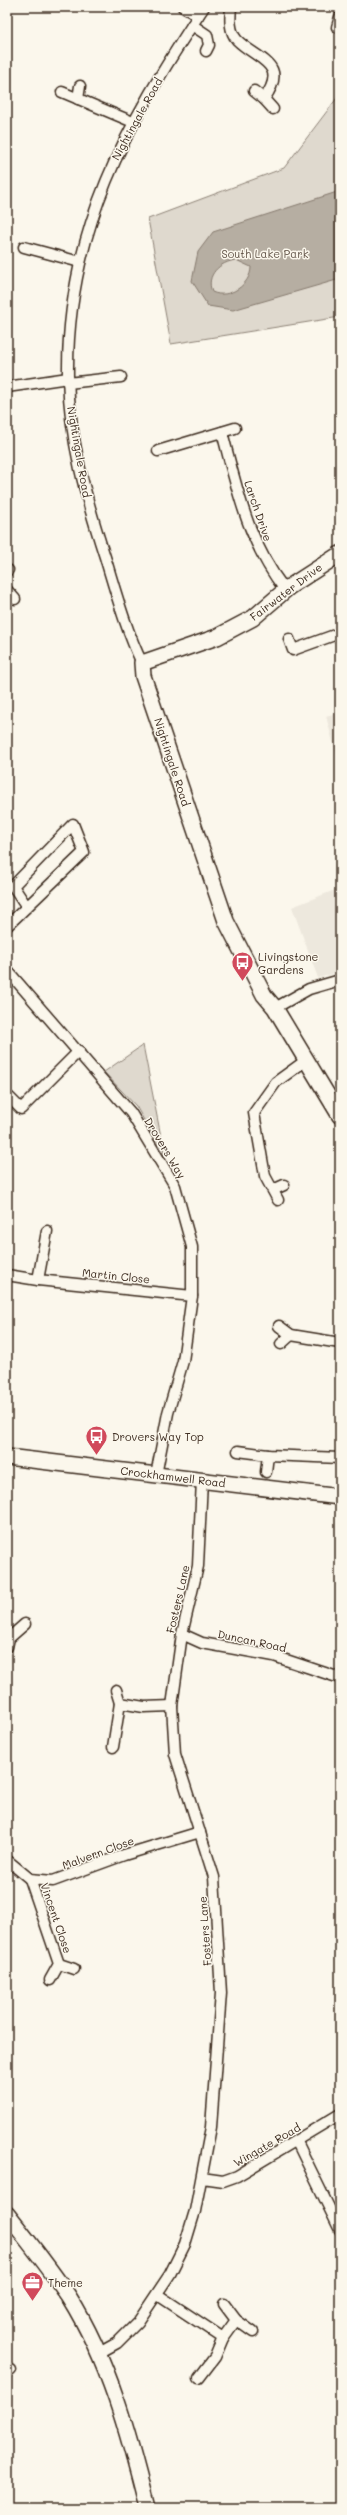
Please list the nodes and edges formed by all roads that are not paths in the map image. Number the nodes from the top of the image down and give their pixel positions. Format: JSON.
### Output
{"nodes":[{"id":1,"x":183,"y":7,"type":"edge"},
{"id":2,"x":231,"y":7,"type":"edge"},
{"id":3,"x":201,"y":11,"type":"edge"},
{"id":4,"x":192,"y":25,"type":"junction"},
{"id":5,"x":206,"y":51,"type":"dead end"},
{"id":6,"x":80,"y":86,"type":"dead end"},
{"id":7,"x":254,"y":91,"type":"dead end"},
{"id":8,"x":62,"y":92,"type":"dead end"},
{"id":9,"x":78,"y":99,"type":"junction"},
{"id":10,"x":264,"y":99,"type":"junction"},
{"id":11,"x":273,"y":109,"type":"dead end"},
{"id":12,"x":132,"y":122,"type":"junction"},
{"id":13,"x":24,"y":247,"type":"dead end"},
{"id":14,"x":80,"y":262,"type":"junction"},
{"id":15,"x":121,"y":377,"type":"dead end"},
{"id":16,"x":68,"y":380,"type":"junction"},
{"id":17,"x":7,"y":387,"type":"edge"},
{"id":18,"x":235,"y":428,"type":"dead end"},
{"id":19,"x":222,"y":432,"type":"junction"},
{"id":20,"x":158,"y":451,"type":"dead end"},
{"id":21,"x":340,"y":554,"type":"edge"},
{"id":22,"x":7,"y":590,"type":"edge"},
{"id":23,"x":285,"y":590,"type":"junction"},
{"id":24,"x":14,"y":599,"type":"dead end"},
{"id":25,"x":340,"y":634,"type":"edge"},
{"id":26,"x":289,"y":639,"type":"dead end"},
{"id":27,"x":142,"y":664,"type":"junction"},
{"id":28,"x":27,"y":907,"type":"junction"},
{"id":29,"x":7,"y":926,"type":"edge"},
{"id":30,"x":7,"y":970,"type":"edge"},
{"id":31,"x":340,"y":980,"type":"edge"},
{"id":32,"x":275,"y":1008,"type":"junction"},
{"id":33,"x":79,"y":1051,"type":"junction"},
{"id":34,"x":305,"y":1060,"type":"junction"},
{"id":35,"x":9,"y":1097,"type":"dead end"},
{"id":36,"x":340,"y":1116,"type":"edge"},
{"id":37,"x":284,"y":1185,"type":"dead end"},
{"id":38,"x":273,"y":1190,"type":"junction"},
{"id":39,"x":278,"y":1200,"type":"dead end"},
{"id":40,"x":47,"y":1231,"type":"dead end"},
{"id":41,"x":7,"y":1275,"type":"edge"},
{"id":42,"x":38,"y":1280,"type":"junction"},
{"id":43,"x":192,"y":1296,"type":"junction"},
{"id":44,"x":279,"y":1326,"type":"dead end"},
{"id":45,"x":291,"y":1335,"type":"junction"},
{"id":46,"x":340,"y":1343,"type":"edge"},
{"id":47,"x":281,"y":1344,"type":"dead end"},
{"id":48,"x":238,"y":1451,"type":"dead end"},
{"id":49,"x":268,"y":1456,"type":"junction"},
{"id":50,"x":7,"y":1457,"type":"edge"},
{"id":51,"x":340,"y":1458,"type":"edge"},
{"id":52,"x":266,"y":1472,"type":"dead end"},
{"id":53,"x":156,"y":1475,"type":"junction"},
{"id":54,"x":202,"y":1480,"type":"junction"},
{"id":55,"x":340,"y":1497,"type":"edge"},
{"id":56,"x":25,"y":1624,"type":"dead end"},
{"id":57,"x":182,"y":1634,"type":"junction"},
{"id":58,"x":7,"y":1647,"type":"edge"},
{"id":59,"x":340,"y":1678,"type":"edge"},
{"id":60,"x":116,"y":1690,"type":"dead end"},
{"id":61,"x":120,"y":1703,"type":"junction"},
{"id":62,"x":172,"y":1706,"type":"junction"},
{"id":63,"x":112,"y":1747,"type":"dead end"},
{"id":64,"x":200,"y":1832,"type":"junction"},
{"id":65,"x":7,"y":1860,"type":"edge"},
{"id":66,"x":30,"y":1878,"type":"junction"},
{"id":67,"x":59,"y":1964,"type":"junction"},
{"id":68,"x":74,"y":1969,"type":"dead end"},
{"id":69,"x":50,"y":1980,"type":"dead end"},
{"id":70,"x":340,"y":2114,"type":"edge"},
{"id":71,"x":297,"y":2142,"type":"junction"},
{"id":72,"x":202,"y":2178,"type":"junction"},
{"id":73,"x":7,"y":2214,"type":"edge"},
{"id":74,"x":340,"y":2230,"type":"edge"},
{"id":75,"x":158,"y":2295,"type":"junction"},
{"id":76,"x":224,"y":2304,"type":"dead end"},
{"id":77,"x":236,"y":2320,"type":"junction"},
{"id":78,"x":253,"y":2332,"type":"dead end"},
{"id":79,"x":223,"y":2338,"type":"junction"},
{"id":80,"x":99,"y":2354,"type":"junction"},
{"id":81,"x":199,"y":2378,"type":"dead end"},
{"id":82,"x":147,"y":2508,"type":"edge"}],
"edges":[{"from":1,"to":3,"type":"street"},
{"from":2,"to":10,"type":"street"},
{"from":3,"to":4,"type":"street","name":"Nightingale Road"},
{"from":4,"to":5,"type":"street"},
{"from":4,"to":12,"type":"street","name":"Nightingale Road"},
{"from":6,"to":9,"type":"street"},
{"from":7,"to":10,"type":"street"},
{"from":8,"to":9,"type":"street"},
{"from":9,"to":12,"type":"street"},
{"from":10,"to":11,"type":"street"},
{"from":12,"to":14,"type":"street","name":"Nightingale Road"},
{"from":13,"to":14,"type":"street"},
{"from":14,"to":16,"type":"street","name":"Nightingale Road"},
{"from":15,"to":16,"type":"street"},
{"from":16,"to":17,"type":"street"},
{"from":16,"to":27,"type":"street","name":"Nightingale Road"},
{"from":18,"to":19,"type":"street"},
{"from":19,"to":20,"type":"street"},
{"from":19,"to":23,"type":"street","name":"Larch Drive"},
{"from":21,"to":23,"type":"street","name":"Fairwater Drive"},
{"from":22,"to":24,"type":"street"},
{"from":23,"to":27,"type":"street","name":"Fairwater Drive"},
{"from":25,"to":26,"type":"street"},
{"from":27,"to":32,"type":"street","name":"Nightingale Road"},
{"from":28,"to":28,"type":"street"},
{"from":28,"to":29,"type":"street"},
{"from":30,"to":33,"type":"street","name":"Drovers Way"},
{"from":31,"to":32,"type":"street"},
{"from":32,"to":34,"type":"street","name":"Nightingale Road"},
{"from":33,"to":35,"type":"street"},
{"from":33,"to":43,"type":"street","name":"Drovers Way"},
{"from":34,"to":36,"type":"street","name":"Nightingale Road"},
{"from":34,"to":38,"type":"street"},
{"from":37,"to":38,"type":"street"},
{"from":38,"to":39,"type":"street"},
{"from":40,"to":42,"type":"street"},
{"from":41,"to":42,"type":"street","name":"Martin Close"},
{"from":42,"to":43,"type":"street","name":"Martin Close"},
{"from":43,"to":53,"type":"street","name":"Drovers Way"},
{"from":44,"to":45,"type":"street"},
{"from":45,"to":46,"type":"street"},
{"from":45,"to":47,"type":"street"},
{"from":48,"to":49,"type":"street"},
{"from":49,"to":51,"type":"street"},
{"from":49,"to":52,"type":"street"},
{"from":50,"to":53,"type":"street","name":"Crockhamwell Road"},
{"from":53,"to":54,"type":"street","name":"Crockhamwell Road"},
{"from":54,"to":55,"type":"street","name":"Crockhamwell Road"},
{"from":54,"to":57,"type":"street","name":"Fosters Lane"},
{"from":56,"to":58,"type":"street"},
{"from":57,"to":59,"type":"street","name":"Duncan Road"},
{"from":57,"to":62,"type":"street","name":"Fosters Lane"},
{"from":60,"to":61,"type":"street"},
{"from":61,"to":62,"type":"street"},
{"from":61,"to":63,"type":"street"},
{"from":62,"to":64,"type":"street","name":"Fosters Lane"},
{"from":64,"to":66,"type":"street","name":"Malvern Close"},
{"from":64,"to":72,"type":"street","name":"Fosters Lane"},
{"from":65,"to":66,"type":"street"},
{"from":66,"to":67,"type":"street","name":"Vincent Close"},
{"from":67,"to":68,"type":"street","name":"Vincent Close"},
{"from":67,"to":69,"type":"street","name":"Vincent Close"},
{"from":70,"to":71,"type":"street","name":"Wingate Road"},
{"from":71,"to":72,"type":"street","name":"Wingate Road"},
{"from":71,"to":74,"type":"street"},
{"from":72,"to":75,"type":"street","name":"Fosters Lane"},
{"from":73,"to":80,"type":"street"},
{"from":75,"to":79,"type":"street"},
{"from":75,"to":80,"type":"street","name":"Fosters Lane"},
{"from":76,"to":77,"type":"street"},
{"from":77,"to":78,"type":"street"},
{"from":77,"to":79,"type":"street"},
{"from":79,"to":81,"type":"street"},
{"from":80,"to":82,"type":"street"}]}
